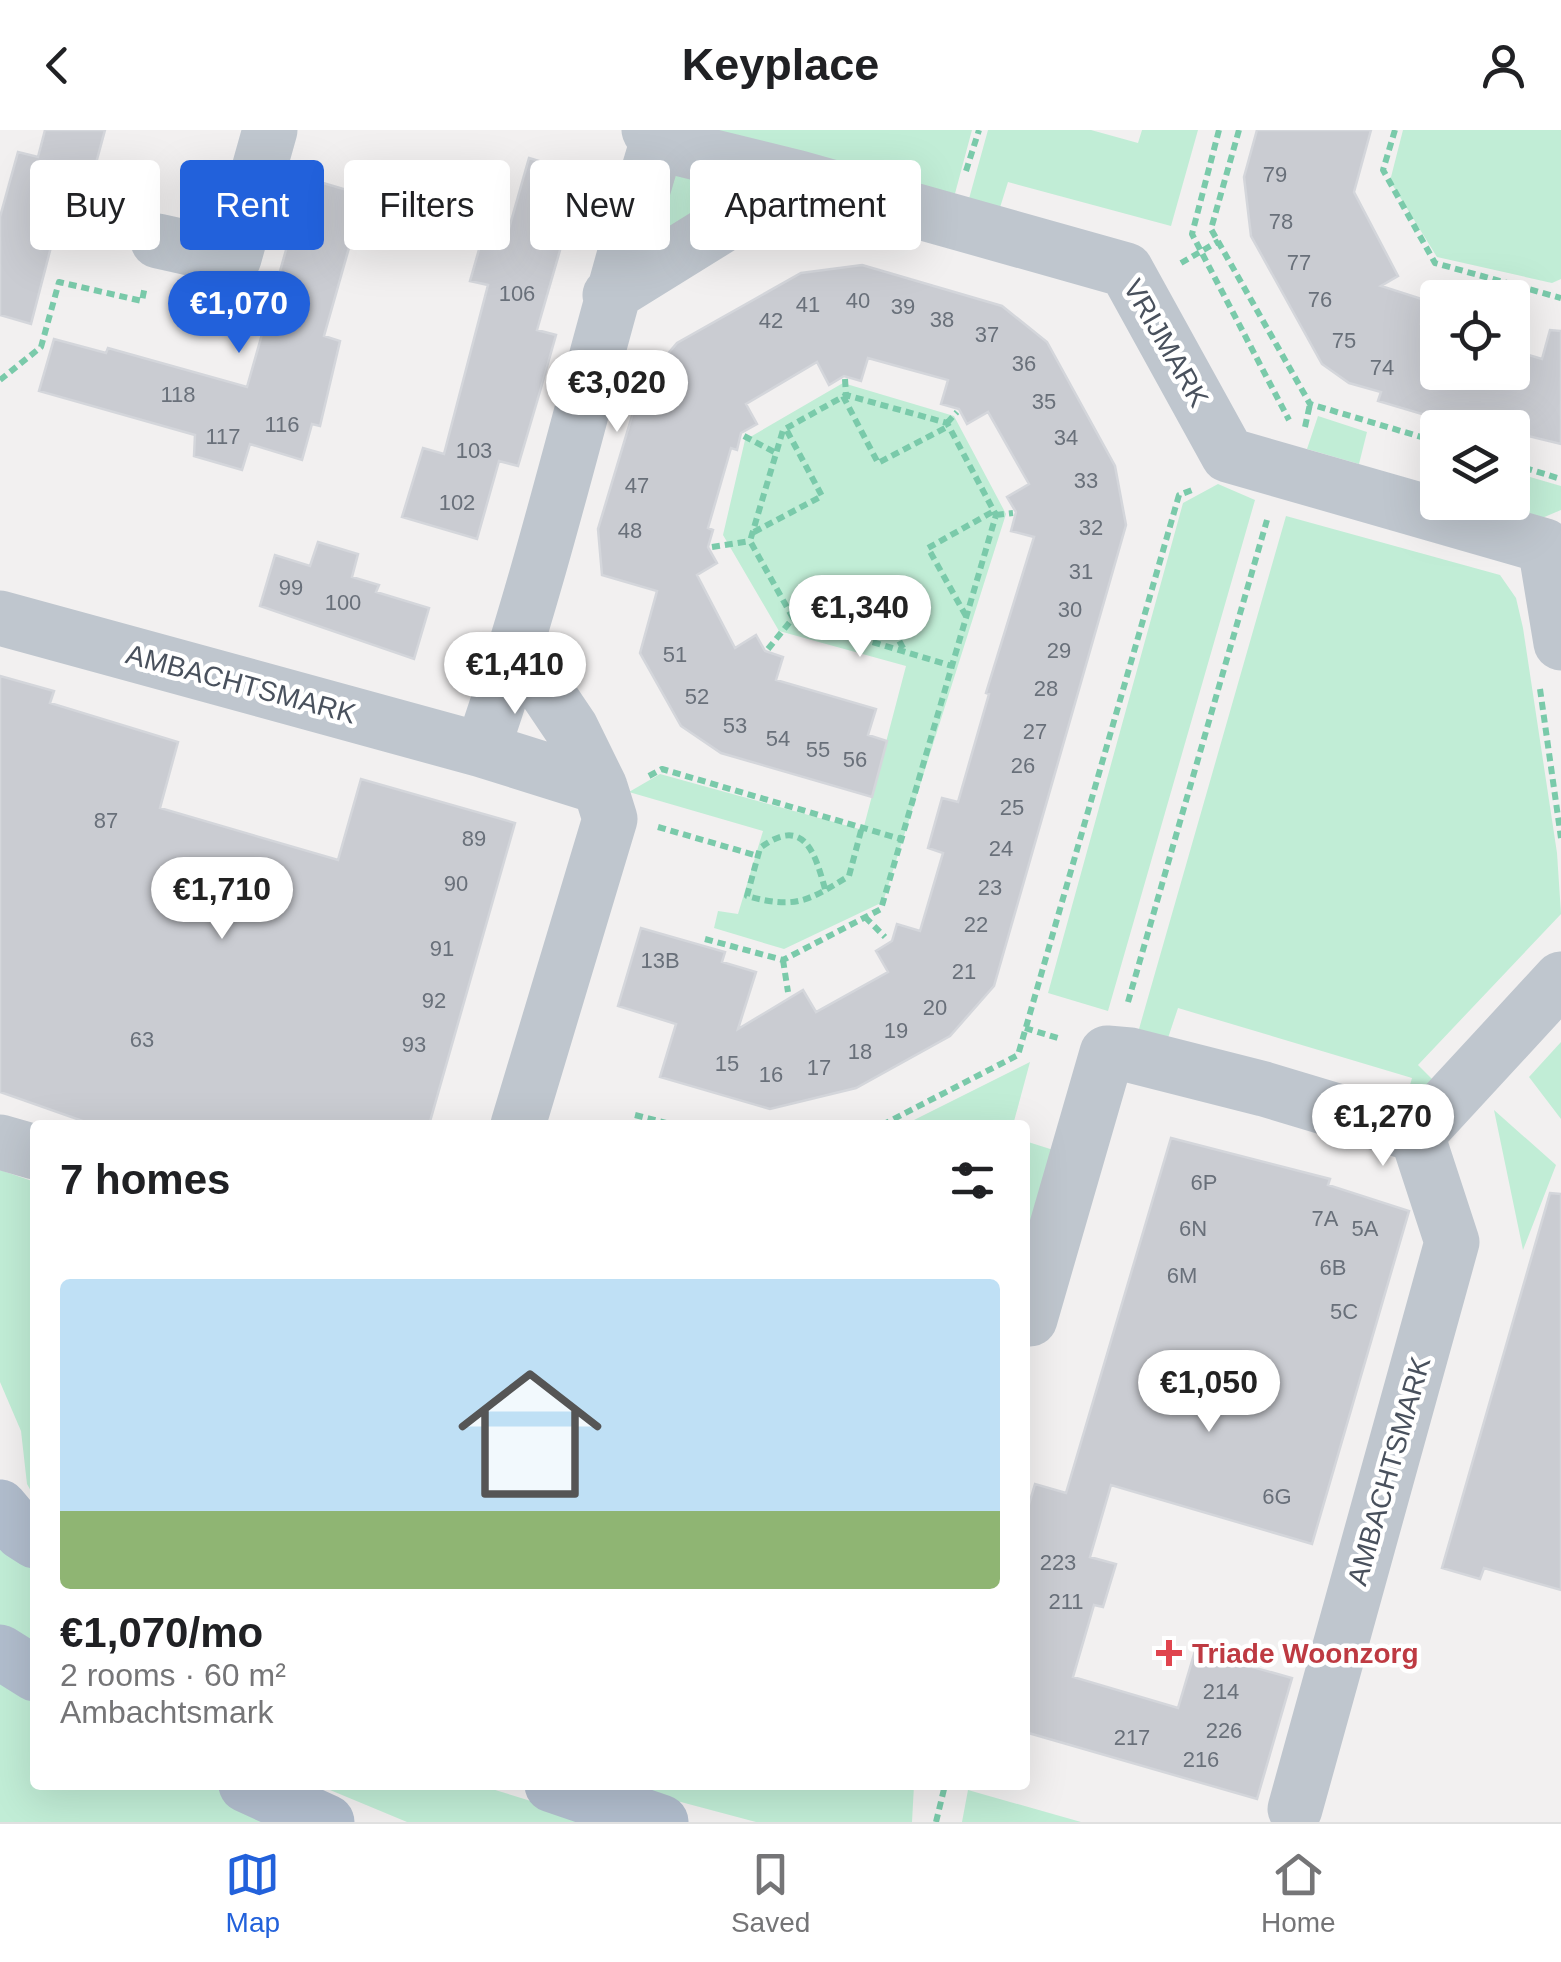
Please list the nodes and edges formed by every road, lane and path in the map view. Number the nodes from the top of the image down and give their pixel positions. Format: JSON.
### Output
{"nodes":[{"id":1,"x":270,"y":130,"type":"edge"},
{"id":2,"x":1219,"y":130,"type":"edge"},
{"id":3,"x":1239,"y":130,"type":"edge"},
{"id":4,"x":1395,"y":130,"type":"edge"},
{"id":5,"x":653,"y":137,"type":"edge"},
{"id":6,"x":735,"y":160,"type":"edge"},
{"id":7,"x":921,"y":212,"type":"edge"},
{"id":8,"x":160,"y":242,"type":"edge"},
{"id":9,"x":690,"y":245,"type":"edge"},
{"id":10,"x":156,"y":250,"type":"edge"},
{"id":11,"x":610,"y":295,"type":"junction"},
{"id":12,"x":1561,"y":298,"type":"edge"},
{"id":13,"x":845,"y":379,"type":"dead end"},
{"id":14,"x":0,"y":380,"type":"edge"},
{"id":15,"x":844,"y":396,"type":"junction"},
{"id":16,"x":1310,"y":404,"type":"junction"},
{"id":17,"x":957,"y":412,"type":"dead end"},
{"id":18,"x":948,"y":424,"type":"junction"},
{"id":19,"x":786,"y":428,"type":"junction"},
{"id":20,"x":744,"y":436,"type":"dead end"},
{"id":21,"x":1420,"y":437,"type":"edge"},
{"id":22,"x":776,"y":453,"type":"junction"},
{"id":23,"x":1530,"y":470,"type":"edge"},
{"id":24,"x":1287,"y":474,"type":"junction"},
{"id":25,"x":1561,"y":479,"type":"edge"},
{"id":26,"x":1206,"y":484,"type":"dead end"},
{"id":27,"x":995,"y":513,"type":"junction"},
{"id":28,"x":1013,"y":513,"type":"dead end"},
{"id":29,"x":752,"y":537,"type":"junction"},
{"id":30,"x":1553,"y":538,"type":"edge"},
{"id":31,"x":712,"y":546,"type":"dead end"},
{"id":32,"x":966,"y":616,"type":"junction"},
{"id":33,"x":0,"y":618,"type":"edge"},
{"id":34,"x":796,"y":618,"type":"junction"},
{"id":35,"x":517,"y":648,"type":"junction"},
{"id":36,"x":768,"y":649,"type":"dead end"},
{"id":37,"x":904,"y":651,"type":"junction"},
{"id":38,"x":1549,"y":658,"type":"edge"},
{"id":39,"x":952,"y":666,"type":"junction"},
{"id":40,"x":482,"y":750,"type":"junction"},
{"id":41,"x":603,"y":799,"type":"junction"},
{"id":42,"x":862,"y":827,"type":"junction"},
{"id":43,"x":1561,"y":838,"type":"edge"},
{"id":44,"x":902,"y":839,"type":"junction"},
{"id":45,"x":758,"y":856,"type":"junction"},
{"id":46,"x":824,"y":889,"type":"junction"},
{"id":47,"x":865,"y":917,"type":"junction"},
{"id":48,"x":885,"y":937,"type":"dead end"},
{"id":49,"x":705,"y":939,"type":"dead end"},
{"id":50,"x":783,"y":960,"type":"junction"},
{"id":51,"x":1561,"y":979,"type":"edge"},
{"id":52,"x":788,"y":992,"type":"dead end"},
{"id":53,"x":1116,"y":1052,"type":"junction"},
{"id":54,"x":635,"y":1114,"type":"dead end"},
{"id":55,"x":520,"y":1120,"type":"edge"},
{"id":56,"x":656,"y":1120,"type":"edge"},
{"id":57,"x":892,"y":1120,"type":"edge"},
{"id":58,"x":1417,"y":1134,"type":"junction"},
{"id":59,"x":0,"y":1142,"type":"edge"},
{"id":60,"x":30,"y":1151,"type":"edge"},
{"id":61,"x":1030,"y":1319,"type":"edge"},
{"id":62,"x":0,"y":1506,"type":"edge"},
{"id":63,"x":30,"y":1537,"type":"edge"},
{"id":64,"x":0,"y":1652,"type":"edge"},
{"id":65,"x":30,"y":1671,"type":"edge"},
{"id":66,"x":257,"y":1790,"type":"edge"},
{"id":67,"x":567,"y":1790,"type":"edge"},
{"id":68,"x":944,"y":1790,"type":"edge"},
{"id":69,"x":1295,"y":1809,"type":"dead end"},
{"id":70,"x":327,"y":1822,"type":"edge"},
{"id":71,"x":661,"y":1822,"type":"edge"},
{"id":72,"x":936,"y":1822,"type":"edge"}],
"edges":[{"from":1,"to":8,"type":"street"},
{"from":2,"to":24,"type":"path"},
{"from":3,"to":16,"type":"path"},
{"from":4,"to":12,"type":"path"},
{"from":5,"to":6,"type":"street","name":"VRIJMARK"},
{"from":5,"to":11,"type":"street"},
{"from":7,"to":24,"type":"street","name":"VRIJMARK"},
{"from":9,"to":11,"type":"street"},
{"from":10,"to":14,"type":"path"},
{"from":11,"to":35,"type":"street"},
{"from":13,"to":15,"type":"path"},
{"from":15,"to":18,"type":"path"},
{"from":15,"to":18,"type":"path"},
{"from":15,"to":19,"type":"path"},
{"from":16,"to":21,"type":"path"},
{"from":16,"to":24,"type":"path"},
{"from":17,"to":18,"type":"path"},
{"from":18,"to":27,"type":"path"},
{"from":19,"to":22,"type":"path"},
{"from":19,"to":29,"type":"path"},
{"from":20,"to":22,"type":"path"},
{"from":22,"to":29,"type":"path"},
{"from":23,"to":25,"type":"path"},
{"from":24,"to":30,"type":"street","name":"VRIJMARK"},
{"from":24,"to":53,"type":"path"},
{"from":26,"to":57,"type":"path"},
{"from":27,"to":28,"type":"path"},
{"from":27,"to":32,"type":"path"},
{"from":27,"to":32,"type":"path"},
{"from":29,"to":31,"type":"path"},
{"from":29,"to":34,"type":"path"},
{"from":30,"to":38,"type":"street","name":"VRIJMARK"},
{"from":32,"to":39,"type":"path"},
{"from":33,"to":40,"type":"street","name":"AMBACHTSMARK"},
{"from":34,"to":36,"type":"path"},
{"from":34,"to":37,"type":"path"},
{"from":34,"to":37,"type":"path"},
{"from":35,"to":40,"type":"street"},
{"from":35,"to":41,"type":"street"},
{"from":37,"to":39,"type":"path"},
{"from":38,"to":43,"type":"path"},
{"from":39,"to":44,"type":"path"},
{"from":40,"to":41,"type":"street","name":"AMBACHTSMARK"},
{"from":41,"to":42,"type":"path"},
{"from":41,"to":45,"type":"path"},
{"from":41,"to":55,"type":"street"},
{"from":42,"to":44,"type":"path"},
{"from":42,"to":46,"type":"path"},
{"from":44,"to":47,"type":"path"},
{"from":45,"to":46,"type":"path"},
{"from":45,"to":46,"type":"path"},
{"from":47,"to":48,"type":"path"},
{"from":47,"to":50,"type":"path"},
{"from":49,"to":50,"type":"path"},
{"from":50,"to":52,"type":"path"},
{"from":51,"to":58,"type":"street"},
{"from":53,"to":58,"type":"street"},
{"from":53,"to":61,"type":"street"},
{"from":54,"to":56,"type":"path"},
{"from":58,"to":69,"type":"street","name":"AMBACHTSMARK"},
{"from":59,"to":60,"type":"street"},
{"from":62,"to":63,"type":"main road"},
{"from":64,"to":65,"type":"main road"},
{"from":66,"to":70,"type":"main road"},
{"from":67,"to":71,"type":"main road"},
{"from":68,"to":72,"type":"path"}]}
